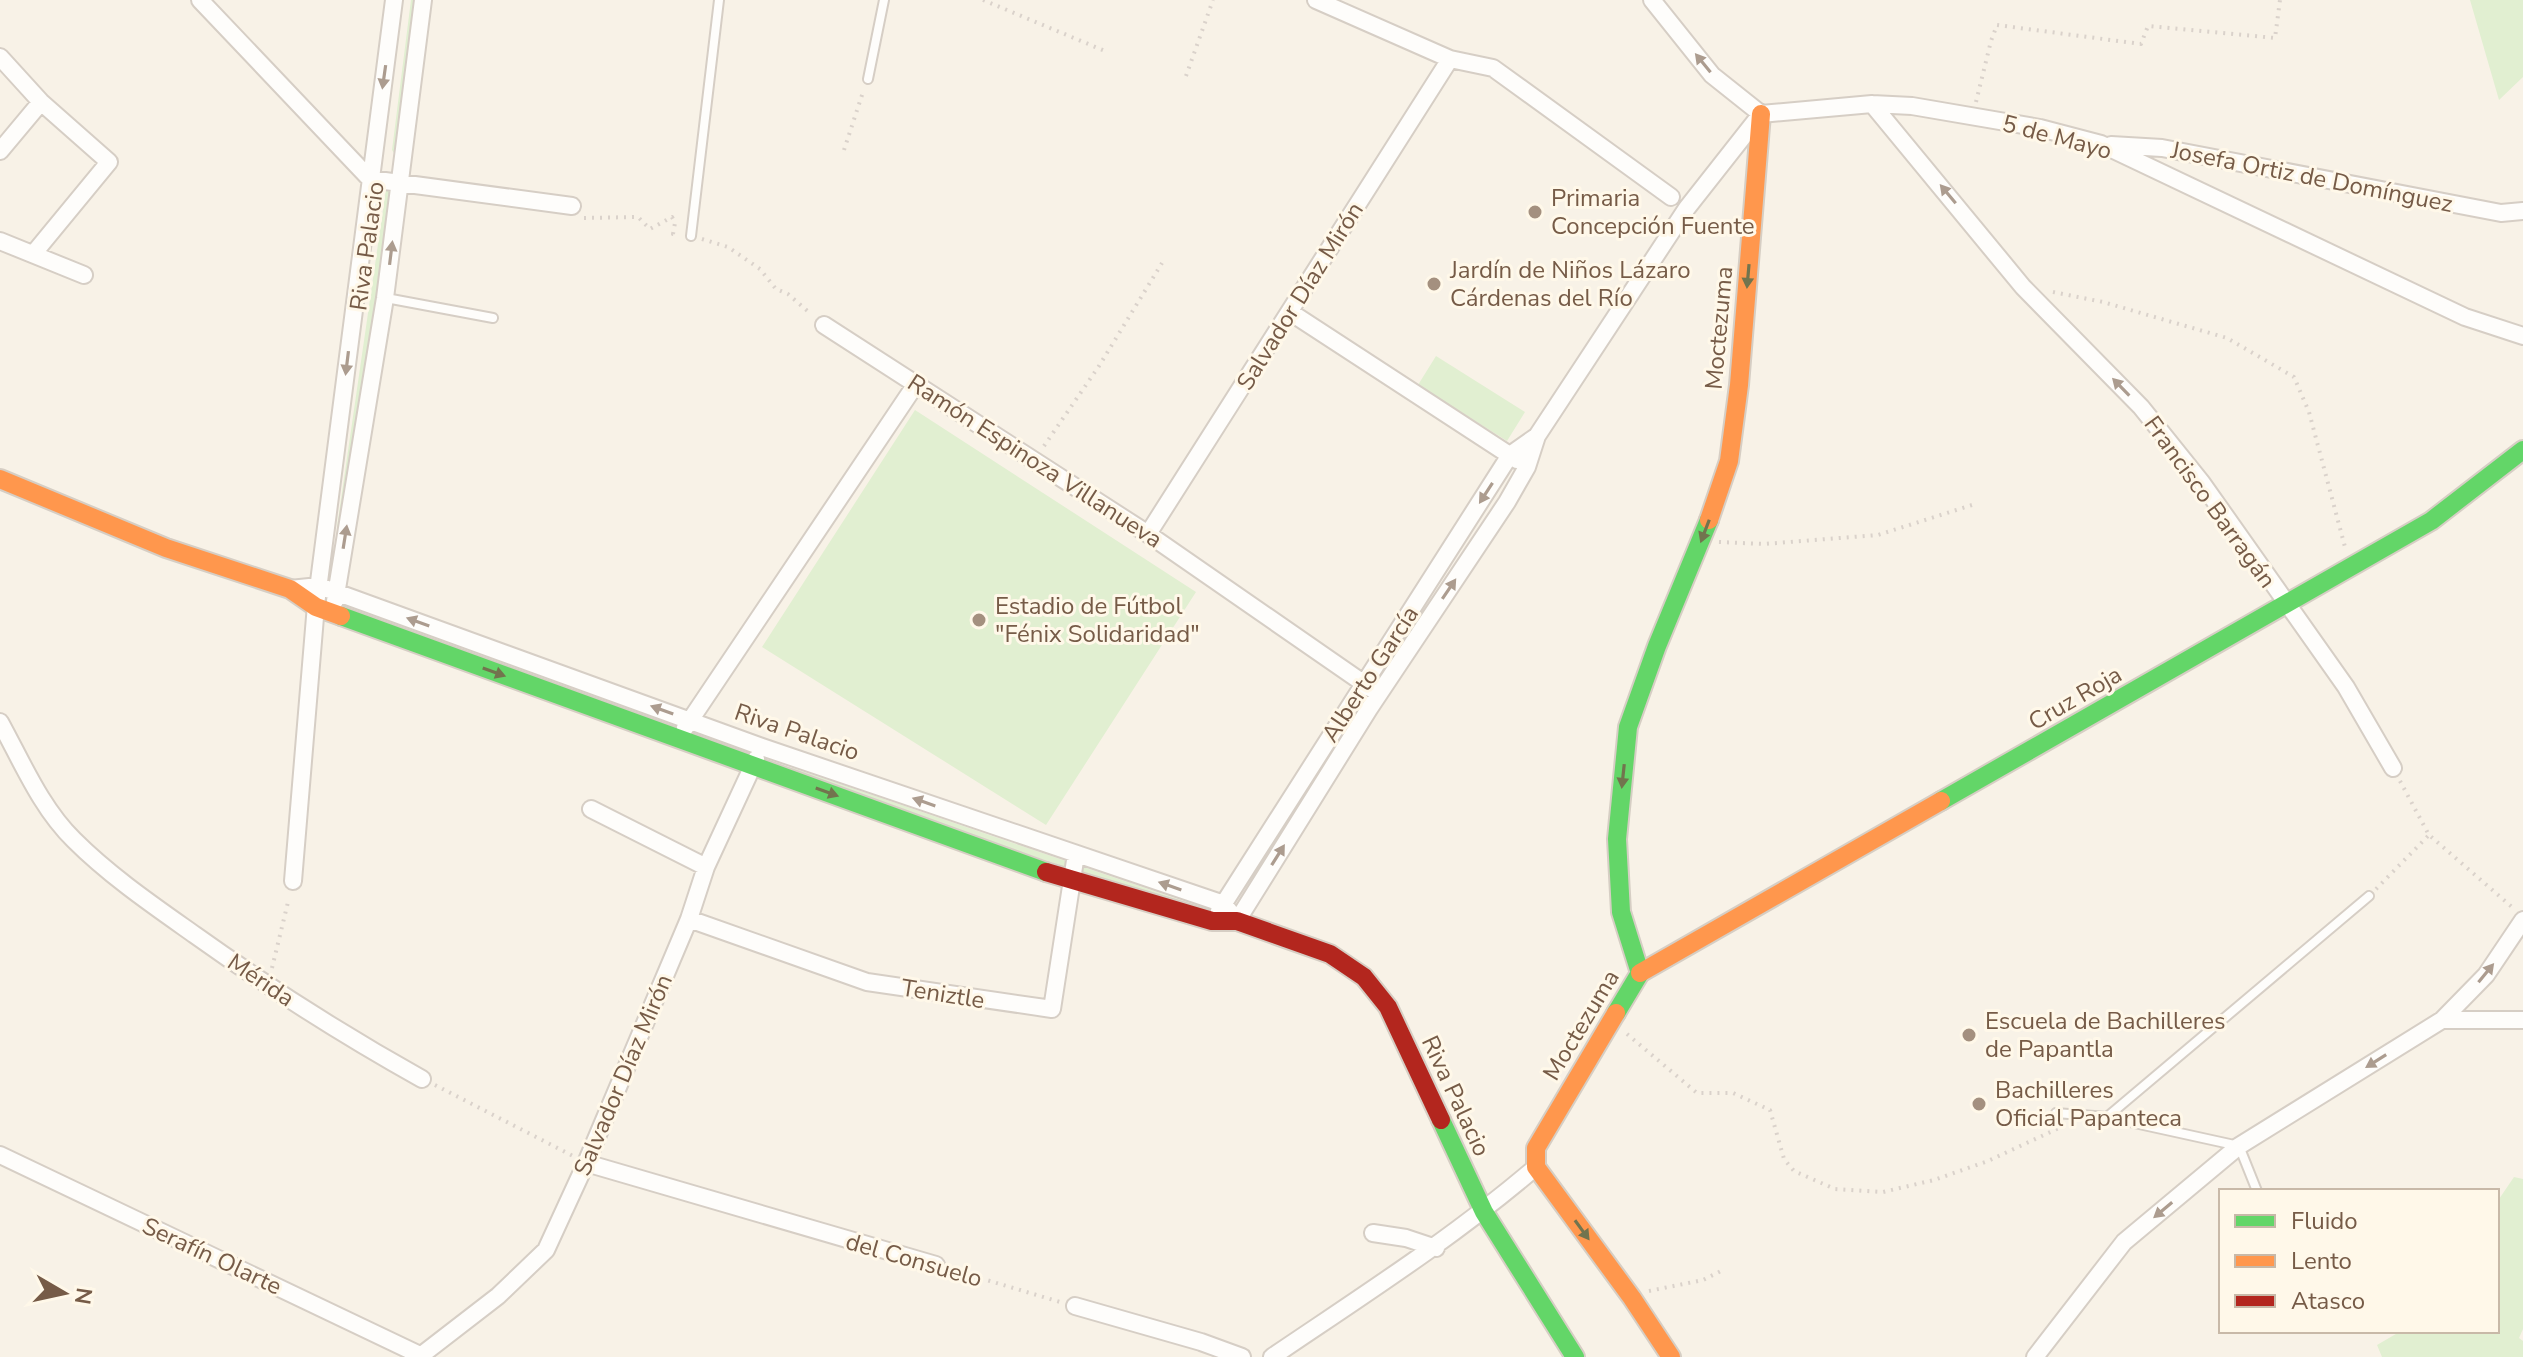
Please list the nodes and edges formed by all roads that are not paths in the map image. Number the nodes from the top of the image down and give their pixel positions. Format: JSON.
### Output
{"nodes":[{"id":1,"x":200,"y":0,"type":"edge"},
{"id":2,"x":394,"y":0,"type":"edge"},
{"id":3,"x":423,"y":0,"type":"edge"},
{"id":4,"x":719,"y":0,"type":"edge"},
{"id":5,"x":884,"y":0,"type":"edge"},
{"id":6,"x":1316,"y":0,"type":"edge"},
{"id":7,"x":1652,"y":0,"type":"edge"},
{"id":8,"x":0,"y":57,"type":"edge"},
{"id":9,"x":1450,"y":59,"type":"junction"},
{"id":10,"x":868,"y":79,"type":"road end"},
{"id":11,"x":41,"y":102,"type":"junction"},
{"id":12,"x":1872,"y":104,"type":"junction"},
{"id":13,"x":1761,"y":114,"type":"junction"},
{"id":14,"x":2101,"y":144,"type":"junction"},
{"id":15,"x":0,"y":151,"type":"edge"},
{"id":16,"x":370,"y":179,"type":"junction"},
{"id":17,"x":400,"y":183,"type":"junction"},
{"id":18,"x":1671,"y":197,"type":"dead end"},
{"id":19,"x":572,"y":206,"type":"road end"},
{"id":20,"x":2523,"y":211,"type":"edge"},
{"id":21,"x":691,"y":236,"type":"road end"},
{"id":22,"x":0,"y":241,"type":"edge"},
{"id":23,"x":34,"y":253,"type":"junction"},
{"id":24,"x":84,"y":275,"type":"dead end"},
{"id":25,"x":385,"y":298,"type":"junction"},
{"id":26,"x":1290,"y":312,"type":"junction"},
{"id":27,"x":493,"y":318,"type":"dead end"},
{"id":28,"x":824,"y":325,"type":"road end"},
{"id":29,"x":351,"y":329,"type":"junction"},
{"id":30,"x":379,"y":334,"type":"junction"},
{"id":31,"x":2523,"y":336,"type":"edge"},
{"id":32,"x":916,"y":384,"type":"junction"},
{"id":33,"x":1537,"y":436,"type":"junction"},
{"id":34,"x":2523,"y":450,"type":"edge"},
{"id":35,"x":1510,"y":455,"type":"junction"},
{"id":36,"x":1527,"y":467,"type":"junction"},
{"id":37,"x":0,"y":479,"type":"edge"},
{"id":38,"x":1148,"y":534,"type":"junction"},
{"id":39,"x":319,"y":586,"type":"junction"},
{"id":40,"x":290,"y":589,"type":"junction"},
{"id":41,"x":336,"y":592,"type":"junction"},
{"id":42,"x":2286,"y":606,"type":"junction"},
{"id":43,"x":325,"y":611,"type":"junction"},
{"id":44,"x":1362,"y":684,"type":"junction"},
{"id":45,"x":1379,"y":694,"type":"junction"},
{"id":46,"x":690,"y":720,"type":"junction"},
{"id":47,"x":0,"y":722,"type":"edge"},
{"id":48,"x":677,"y":739,"type":"junction"},
{"id":49,"x":762,"y":747,"type":"junction"},
{"id":50,"x":754,"y":765,"type":"junction"},
{"id":51,"x":2393,"y":768,"type":"road end"},
{"id":52,"x":591,"y":809,"type":"dead end"},
{"id":53,"x":1076,"y":854,"type":"junction"},
{"id":54,"x":706,"y":867,"type":"junction"},
{"id":55,"x":293,"y":881,"type":"road end"},
{"id":56,"x":1071,"y":881,"type":"junction"},
{"id":57,"x":2369,"y":896,"type":"road end"},
{"id":58,"x":1224,"y":904,"type":"junction"},
{"id":59,"x":2523,"y":918,"type":"edge"},
{"id":60,"x":689,"y":919,"type":"junction"},
{"id":61,"x":1212,"y":921,"type":"junction"},
{"id":62,"x":1237,"y":921,"type":"junction"},
{"id":63,"x":1640,"y":973,"type":"junction"},
{"id":64,"x":2442,"y":1020,"type":"junction"},
{"id":65,"x":2523,"y":1020,"type":"edge"},
{"id":66,"x":422,"y":1079,"type":"road end"},
{"id":67,"x":2056,"y":1113,"type":"dead end"},
{"id":68,"x":2107,"y":1117,"type":"junction"},
{"id":69,"x":2239,"y":1146,"type":"junction"},
{"id":70,"x":0,"y":1155,"type":"edge"},
{"id":71,"x":586,"y":1163,"type":"junction"},
{"id":72,"x":1536,"y":1167,"type":"junction"},
{"id":73,"x":2256,"y":1189,"type":"edge"},
{"id":74,"x":1484,"y":1212,"type":"junction"},
{"id":75,"x":1373,"y":1233,"type":"dead end"},
{"id":76,"x":1436,"y":1248,"type":"junction"},
{"id":77,"x":936,"y":1265,"type":"road end"},
{"id":78,"x":1075,"y":1306,"type":"road end"},
{"id":79,"x":421,"y":1357,"type":"edge"},
{"id":80,"x":1242,"y":1357,"type":"edge"},
{"id":81,"x":1272,"y":1357,"type":"edge"},
{"id":82,"x":1575,"y":1357,"type":"edge"},
{"id":83,"x":1671,"y":1357,"type":"edge"},
{"id":84,"x":2035,"y":1357,"type":"edge"}],
"edges":[{"from":1,"to":16,"type":"street"},
{"from":2,"to":16,"type":"street","name":"Riva Palacio","one_way":true},
{"from":3,"to":17,"type":"street","name":"Riva Palacio"},
{"from":4,"to":21,"type":"lane"},
{"from":5,"to":10,"type":"lane"},
{"from":6,"to":9,"type":"street"},
{"from":13,"to":7,"type":"street","one_way":true},
{"from":8,"to":11,"type":"street"},
{"from":9,"to":18,"type":"street"},
{"from":9,"to":26,"type":"street","name":"Salvador Díaz Mirón"},
{"from":11,"to":15,"type":"street"},
{"from":11,"to":23,"type":"street"},
{"from":12,"to":13,"type":"street","name":"5 de Mayo"},
{"from":12,"to":14,"type":"street","name":"5 de Mayo"},
{"from":42,"to":12,"type":"street","name":"Francisco Barragán","one_way":true},
{"from":13,"to":33,"type":"street","name":"Alberto García"},
{"from":13,"to":63,"type":"street","name":"Moctezuma","one_way":true},
{"from":14,"to":20,"type":"street","name":"Josefa Ortiz de Domínguez"},
{"from":14,"to":31,"type":"street","name":"5 de Mayo"},
{"from":16,"to":17,"type":"street"},
{"from":16,"to":29,"type":"street","name":"Riva Palacio"},
{"from":17,"to":19,"type":"street"},
{"from":25,"to":17,"type":"street","name":"Riva Palacio","one_way":true},
{"from":22,"to":23,"type":"street"},
{"from":23,"to":24,"type":"street"},
{"from":25,"to":27,"type":"lane"},
{"from":25,"to":30,"type":"street","name":"Riva Palacio"},
{"from":26,"to":35,"type":"street"},
{"from":26,"to":38,"type":"street","name":"Salvador Díaz Mirón"},
{"from":28,"to":32,"type":"street","name":"Ramón Espinoza Villanueva"},
{"from":29,"to":30,"type":"street"},
{"from":29,"to":39,"type":"street","name":"Riva Palacio","one_way":true},
{"from":41,"to":30,"type":"street","name":"Riva Palacio","one_way":true},
{"from":32,"to":38,"type":"street","name":"Ramón Espinoza Villanueva"},
{"from":32,"to":46,"type":"street"},
{"from":33,"to":35,"type":"street","name":"Alberto García"},
{"from":33,"to":36,"type":"street","name":"Alberto García"},
{"from":34,"to":42,"type":"street","name":"Cruz Roja"},
{"from":35,"to":36,"type":"street"},
{"from":35,"to":44,"type":"street","name":"Alberto García","one_way":true},
{"from":45,"to":36,"type":"street","name":"Alberto García","one_way":true},
{"from":37,"to":40,"type":"street","name":"Riva Palacio"},
{"from":38,"to":44,"type":"street","name":"Ramón Espinoza Villanueva"},
{"from":39,"to":40,"type":"street","name":"Riva Palacio"},
{"from":39,"to":41,"type":"street","name":"Riva Palacio"},
{"from":39,"to":43,"type":"street","name":"Riva Palacio"},
{"from":40,"to":43,"type":"street","name":"Riva Palacio"},
{"from":41,"to":43,"type":"street","name":"Riva Palacio"},
{"from":46,"to":41,"type":"street","name":"Riva Palacio","one_way":true},
{"from":42,"to":51,"type":"street","name":"Francisco Barragán"},
{"from":42,"to":63,"type":"street","name":"Cruz Roja"},
{"from":43,"to":48,"type":"street","name":"Riva Palacio","one_way":true},
{"from":43,"to":55,"type":"street","name":"Riva Palacio"},
{"from":44,"to":45,"type":"street","name":"Ramón Espinoza Villanueva"},
{"from":44,"to":58,"type":"street","name":"Alberto García"},
{"from":62,"to":45,"type":"street","name":"Alberto García","one_way":true},
{"from":46,"to":48,"type":"street"},
{"from":46,"to":49,"type":"street","name":"Riva Palacio"},
{"from":47,"to":66,"type":"street","name":"Mérida"},
{"from":48,"to":50,"type":"street","name":"Riva Palacio"},
{"from":49,"to":50,"type":"street","name":"Salvador Díaz Mirón"},
{"from":53,"to":49,"type":"street","name":"Riva Palacio","one_way":true},
{"from":50,"to":54,"type":"street","name":"Salvador Díaz Mirón"},
{"from":50,"to":56,"type":"street","name":"Riva Palacio","one_way":true},
{"from":52,"to":54,"type":"street"},
{"from":53,"to":56,"type":"street","name":"Teniztle"},
{"from":58,"to":53,"type":"street","name":"Riva Palacio","one_way":true},
{"from":54,"to":60,"type":"street","name":"Salvador Díaz Mirón"},
{"from":56,"to":60,"type":"street","name":"Teniztle"},
{"from":56,"to":61,"type":"street","name":"Riva Palacio"},
{"from":57,"to":68,"type":"lane"},
{"from":58,"to":61,"type":"street","name":"Alberto García"},
{"from":58,"to":62,"type":"street"},
{"from":64,"to":59,"type":"street","one_way":true},
{"from":60,"to":71,"type":"street","name":"Salvador Díaz Mirón"},
{"from":61,"to":62,"type":"street","name":"Riva Palacio"},
{"from":62,"to":74,"type":"street","name":"Riva Palacio"},
{"from":63,"to":72,"type":"street","name":"Moctezuma"},
{"from":64,"to":65,"type":"street"},
{"from":64,"to":69,"type":"street","one_way":true},
{"from":67,"to":68,"type":"lane"},
{"from":68,"to":69,"type":"lane"},
{"from":69,"to":73,"type":"lane"},
{"from":69,"to":84,"type":"street","one_way":true},
{"from":70,"to":79,"type":"street","name":"Serafín Olarte"},
{"from":71,"to":77,"type":"street","name":"del Consuelo"},
{"from":71,"to":79,"type":"street","name":"Salvador Díaz Mirón"},
{"from":72,"to":74,"type":"street"},
{"from":72,"to":83,"type":"street","one_way":true},
{"from":74,"to":76,"type":"street"},
{"from":74,"to":82,"type":"street","name":"Riva Palacio"},
{"from":75,"to":76,"type":"street"},
{"from":76,"to":81,"type":"street"},
{"from":78,"to":80,"type":"street"}]}
